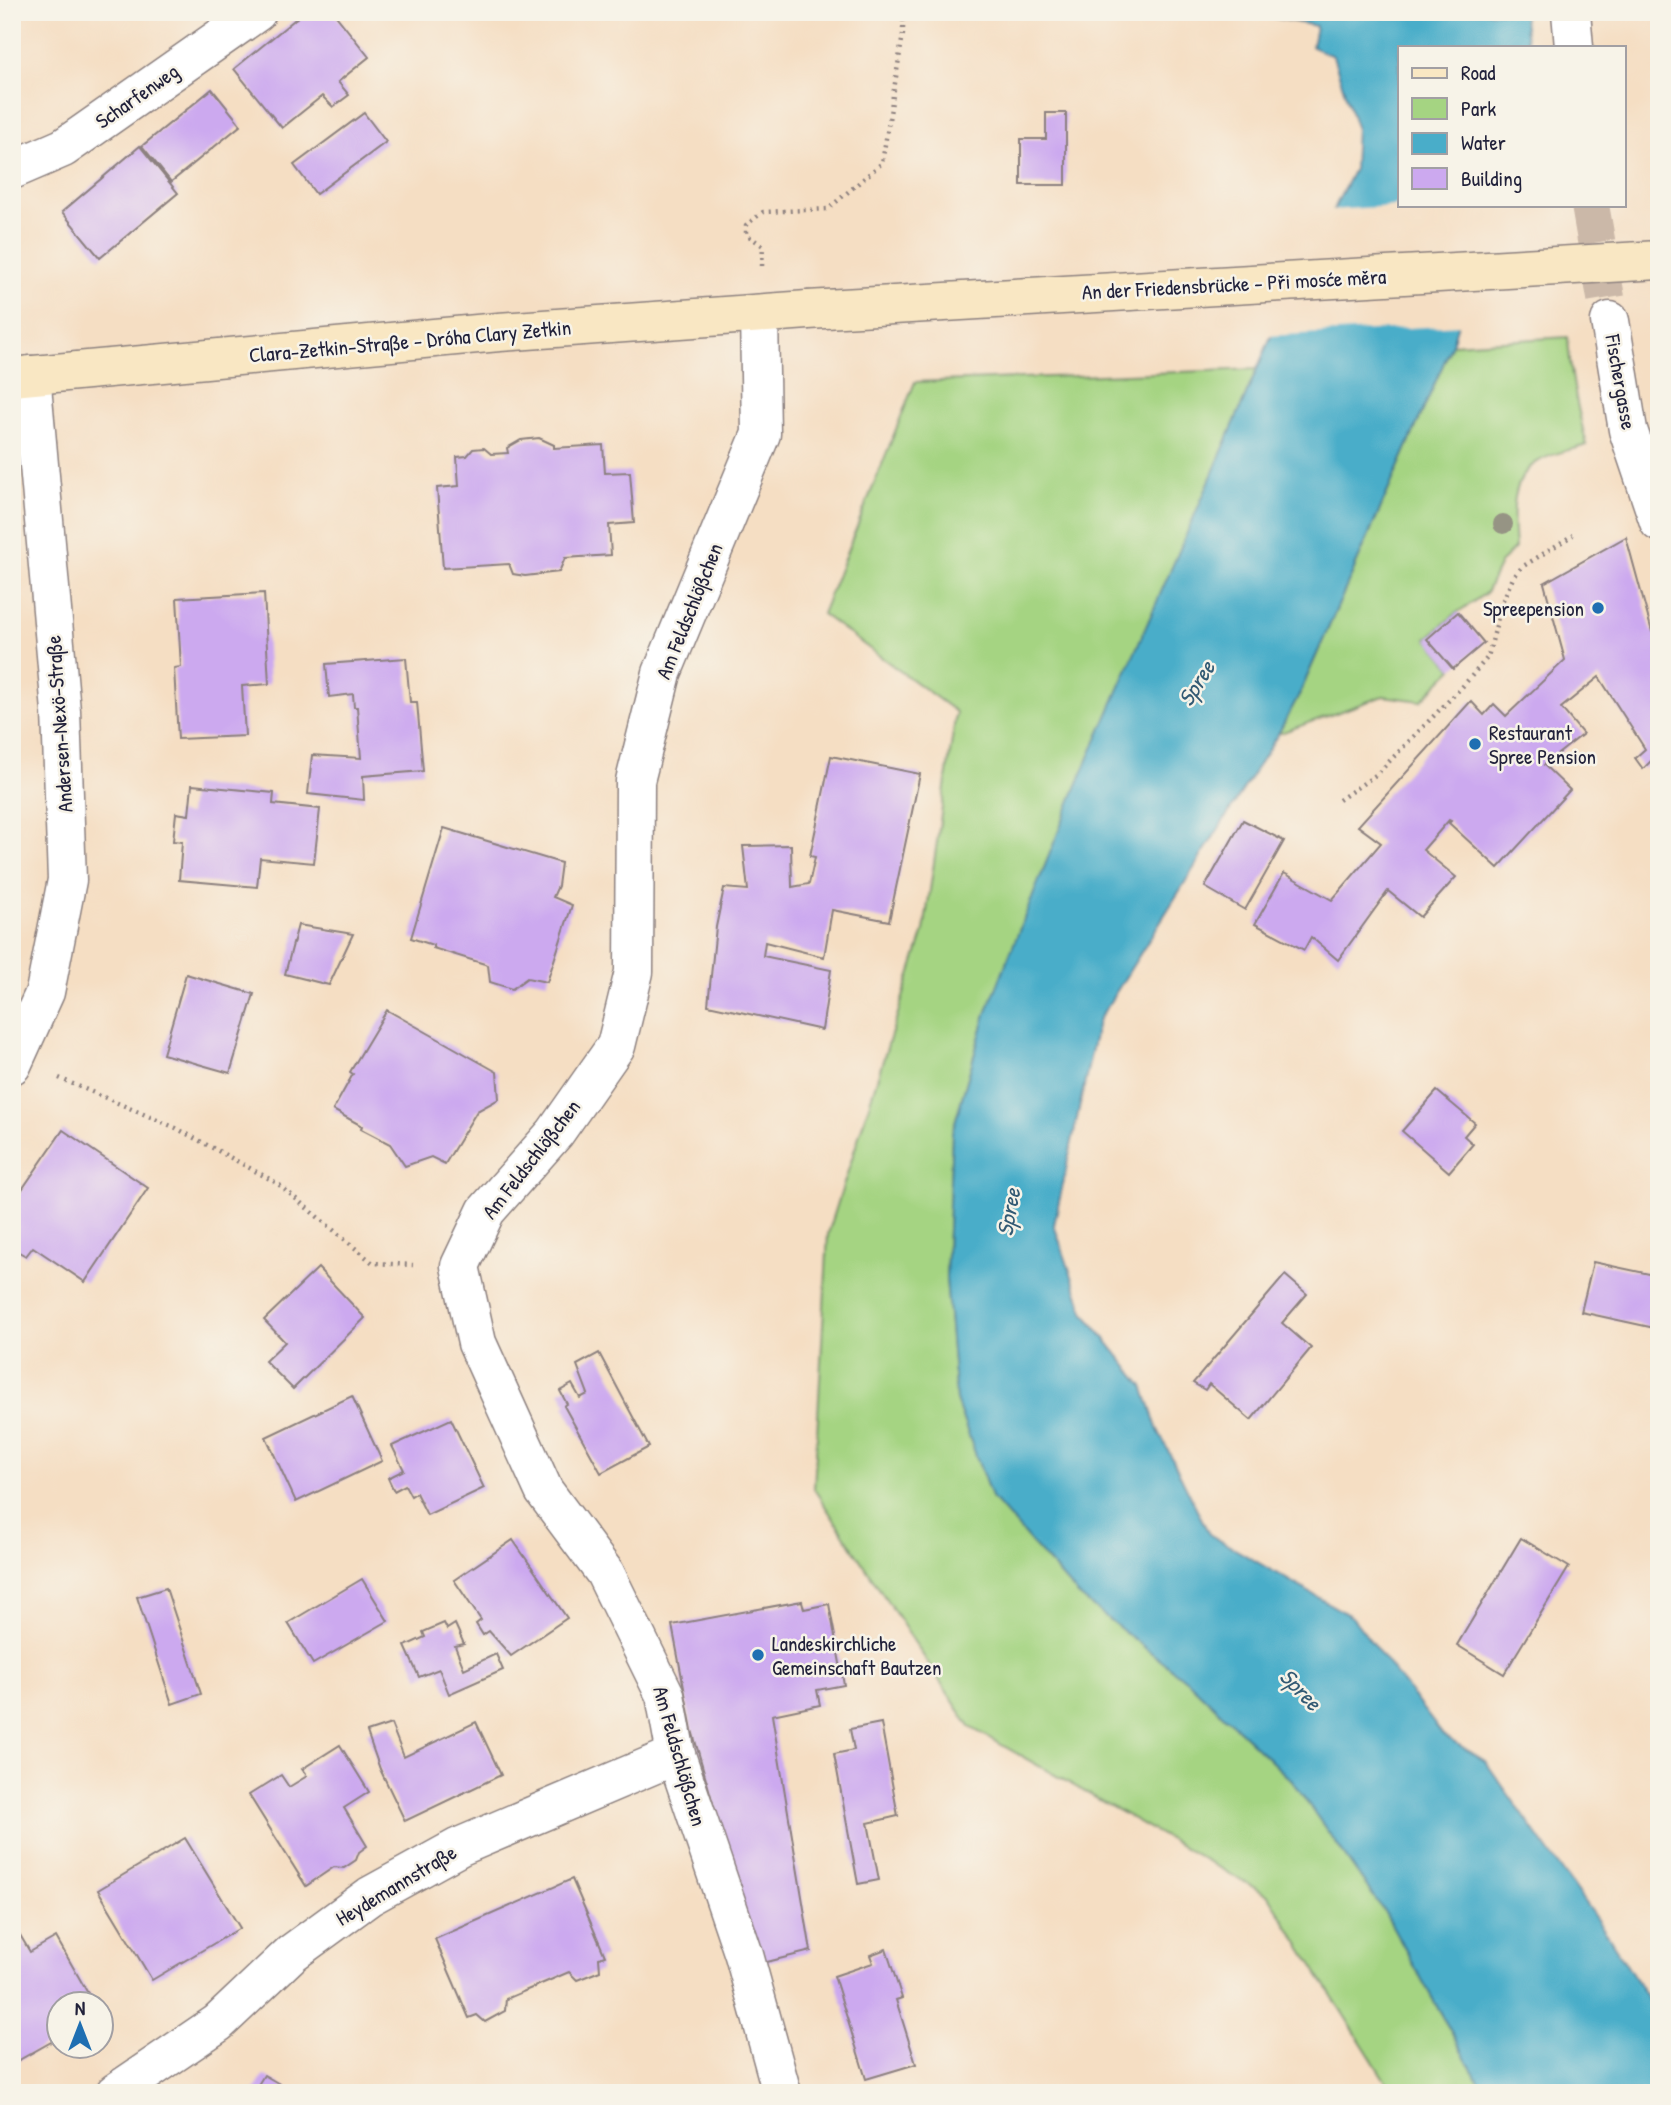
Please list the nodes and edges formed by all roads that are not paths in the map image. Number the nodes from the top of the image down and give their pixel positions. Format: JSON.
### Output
{"nodes":[{"id":1,"x":257,"y":12,"type":"edge"},
{"id":2,"x":1571,"y":12,"type":"edge"},
{"id":3,"x":1574,"y":46,"type":"edge"},
{"id":4,"x":12,"y":170,"type":"edge"},
{"id":5,"x":1659,"y":260,"type":"edge"},
{"id":6,"x":808,"y":310,"type":"joint"},
{"id":7,"x":759,"y":314,"type":"junction"},
{"id":8,"x":1610,"y":321,"type":"tunnel mouth"},
{"id":9,"x":22,"y":376,"type":"edge"},
{"id":10,"x":1659,"y":522,"type":"edge"},
{"id":11,"x":14,"y":1062,"type":"edge"},
{"id":12,"x":676,"y":1755,"type":"junction"},
{"id":13,"x":115,"y":2093,"type":"edge"},
{"id":14,"x":782,"y":2093,"type":"edge"}],
"edges":[{"from":1,"to":4,"type":"street","name":"Scharfenweg"},
{"from":2,"to":3,"type":"street"},
{"from":5,"to":6,"type":"main road","name":"An der Friedensbrücke - Při mosće měra","bridge":true},
{"from":6,"to":7,"type":"main road","name":"Clara-Zetkin-Straße - Dróha Clary Zetkin"},
{"from":7,"to":9,"type":"main road","name":"Clara-Zetkin-Straße - Dróha Clary Zetkin"},
{"from":7,"to":12,"type":"street","name":"Am Feldschlößchen"},
{"from":8,"to":10,"type":"street","name":"Fischergasse"},
{"from":9,"to":11,"type":"street","name":"Andersen-Nexö-Straße"},
{"from":12,"to":13,"type":"street","name":"Heydemannstraße"},
{"from":12,"to":14,"type":"street","name":"Am Feldschlößchen"}]}
